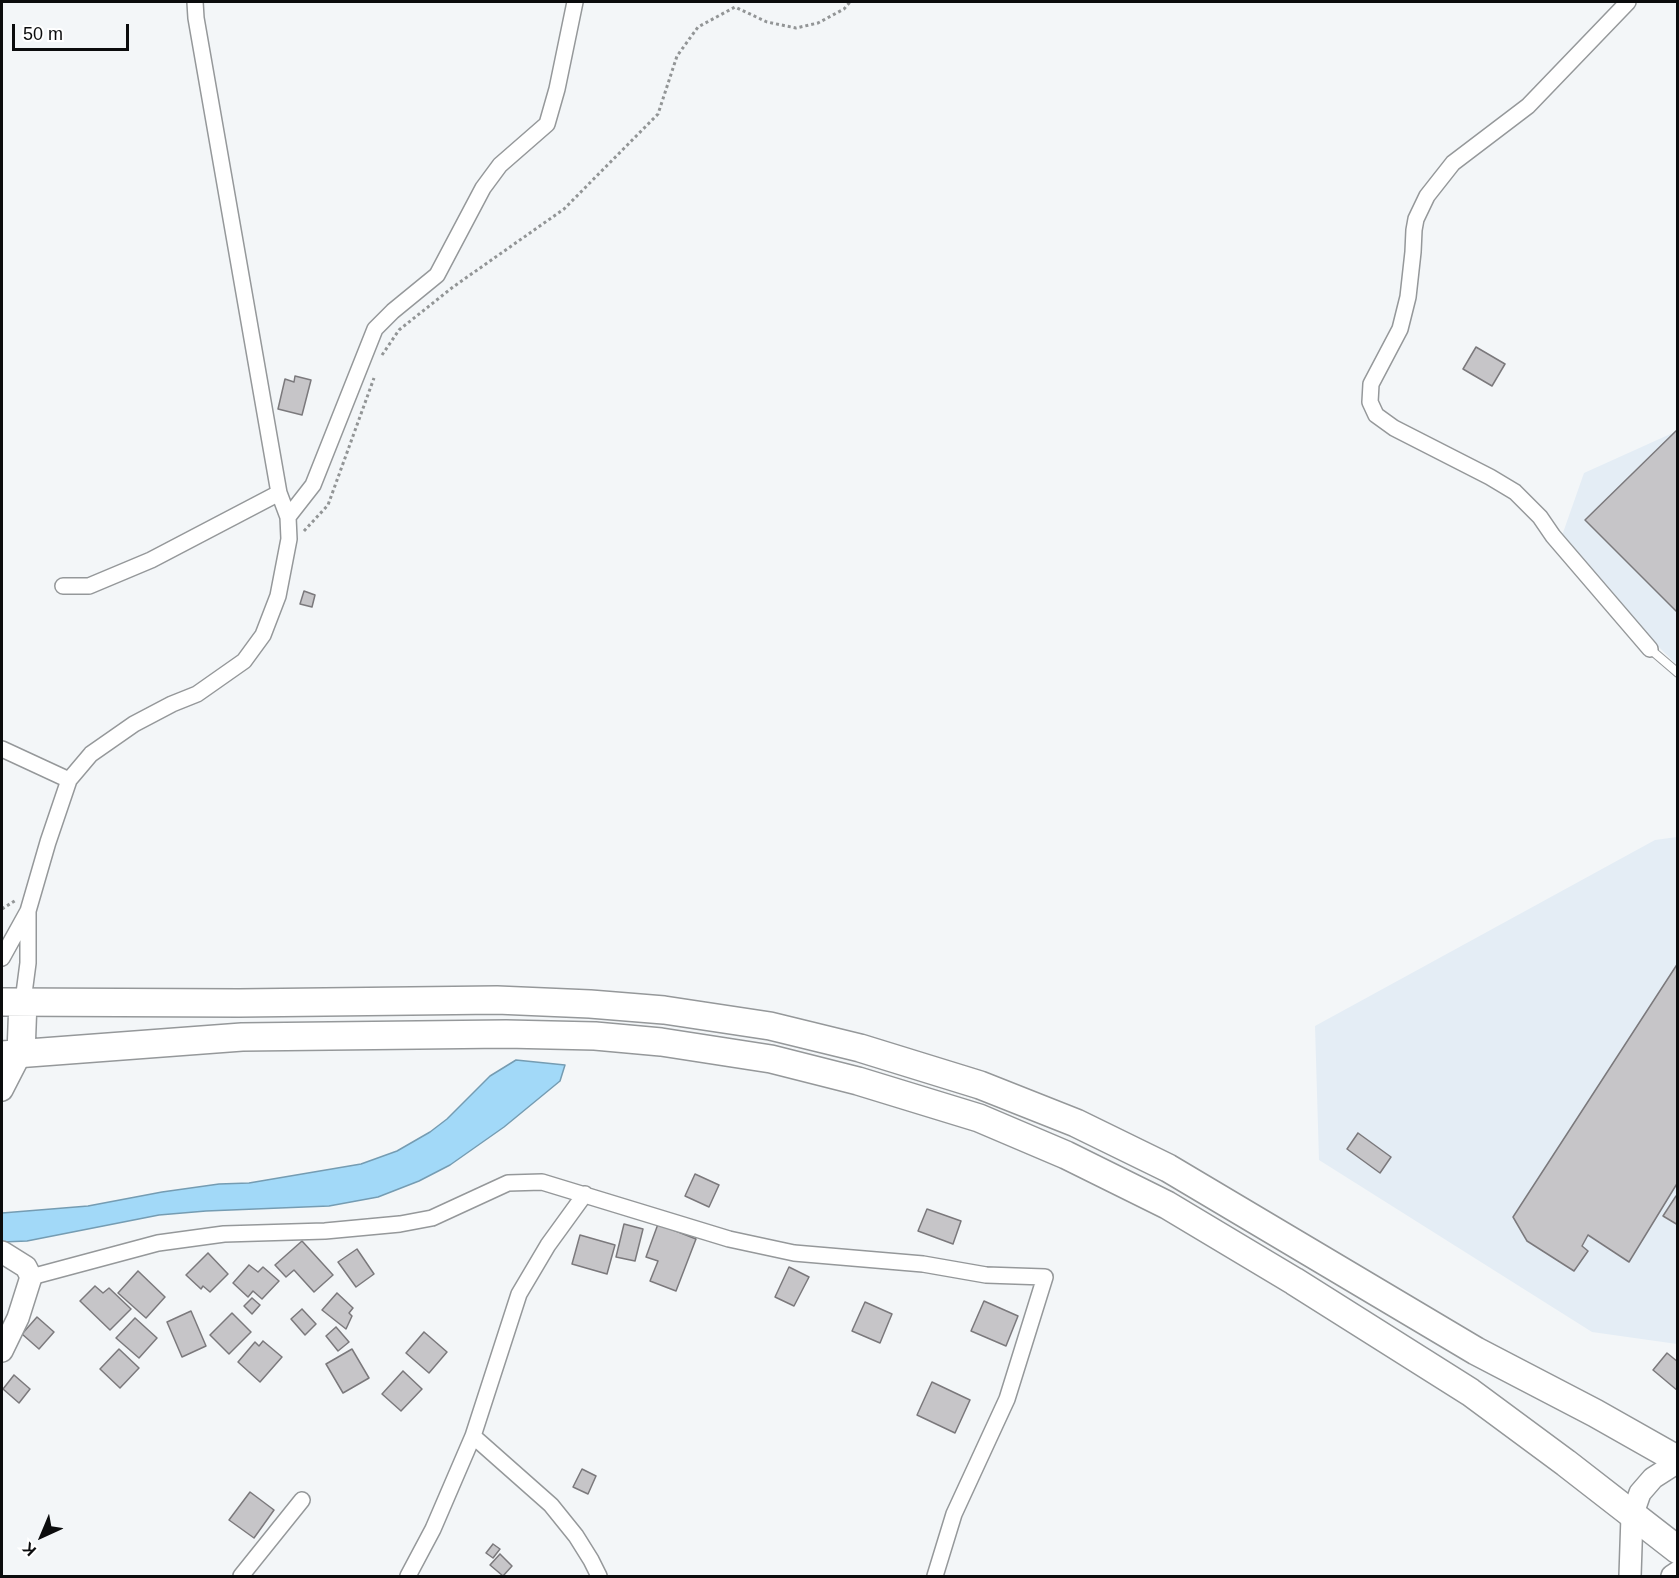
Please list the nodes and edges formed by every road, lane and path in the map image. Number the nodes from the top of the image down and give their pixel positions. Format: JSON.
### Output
{"nodes":[{"id":1,"x":195,"y":2,"type":"edge"},
{"id":2,"x":575,"y":2,"type":"edge"},
{"id":3,"x":850,"y":2,"type":"edge"},
{"id":4,"x":1628,"y":2,"type":"edge"},
{"id":5,"x":380,"y":360,"type":"dead end"},
{"id":6,"x":376,"y":370,"type":"dead end"},
{"id":7,"x":279,"y":493,"type":"junction"},
{"id":8,"x":288,"y":517,"type":"junction"},
{"id":9,"x":289,"y":539,"type":"junction"},
{"id":10,"x":63,"y":586,"type":"dead end"},
{"id":11,"x":1650,"y":649,"type":"joint"},
{"id":12,"x":1677,"y":673,"type":"edge"},
{"id":13,"x":2,"y":749,"type":"edge"},
{"id":14,"x":69,"y":780,"type":"junction"},
{"id":15,"x":28,"y":911,"type":"junction"},
{"id":16,"x":2,"y":958,"type":"edge"},
{"id":17,"x":12,"y":1001,"type":"edge"},
{"id":18,"x":11,"y":1054,"type":"edge"},
{"id":19,"x":2,"y":1090,"type":"edge"},
{"id":20,"x":585,"y":1194,"type":"junction"},
{"id":21,"x":2,"y":1252,"type":"edge"},
{"id":22,"x":31,"y":1277,"type":"junction"},
{"id":23,"x":2,"y":1351,"type":"edge"},
{"id":24,"x":473,"y":1436,"type":"junction"},
{"id":25,"x":1677,"y":1461,"type":"edge"},
{"id":26,"x":302,"y":1500,"type":"dead end"},
{"id":27,"x":1632,"y":1516,"type":"junction"},
{"id":28,"x":1677,"y":1550,"type":"edge"},
{"id":29,"x":1677,"y":1572,"type":"edge"},
{"id":30,"x":241,"y":1576,"type":"edge"},
{"id":31,"x":408,"y":1576,"type":"edge"},
{"id":32,"x":598,"y":1576,"type":"edge"},
{"id":33,"x":935,"y":1576,"type":"edge"},
{"id":34,"x":1630,"y":1576,"type":"edge"},
{"id":35,"x":1672,"y":1576,"type":"edge"}],
"edges":[{"from":1,"to":7,"type":"street"},
{"from":2,"to":8,"type":"street"},
{"from":3,"to":5,"type":"path"},
{"from":4,"to":11,"type":"street"},
{"from":6,"to":9,"type":"path"},
{"from":7,"to":8,"type":"street"},
{"from":7,"to":10,"type":"street"},
{"from":8,"to":9,"type":"street"},
{"from":9,"to":14,"type":"street"},
{"from":11,"to":12,"type":"lane"},
{"from":13,"to":14,"type":"street"},
{"from":14,"to":15,"type":"street"},
{"from":15,"to":16,"type":"street"},
{"from":15,"to":17,"type":"street"},
{"from":17,"to":18,"type":"highway"},
{"from":17,"to":25,"type":"highway"},
{"from":18,"to":19,"type":"street"},
{"from":18,"to":27,"type":"highway"},
{"from":20,"to":22,"type":"street"},
{"from":20,"to":24,"type":"street"},
{"from":20,"to":33,"type":"street"},
{"from":21,"to":22,"type":"street"},
{"from":22,"to":23,"type":"street"},
{"from":24,"to":31,"type":"street"},
{"from":24,"to":32,"type":"street"},
{"from":25,"to":27,"type":"street"},
{"from":26,"to":30,"type":"street"},
{"from":27,"to":28,"type":"highway"},
{"from":27,"to":34,"type":"street"},
{"from":29,"to":35,"type":"street"}]}
